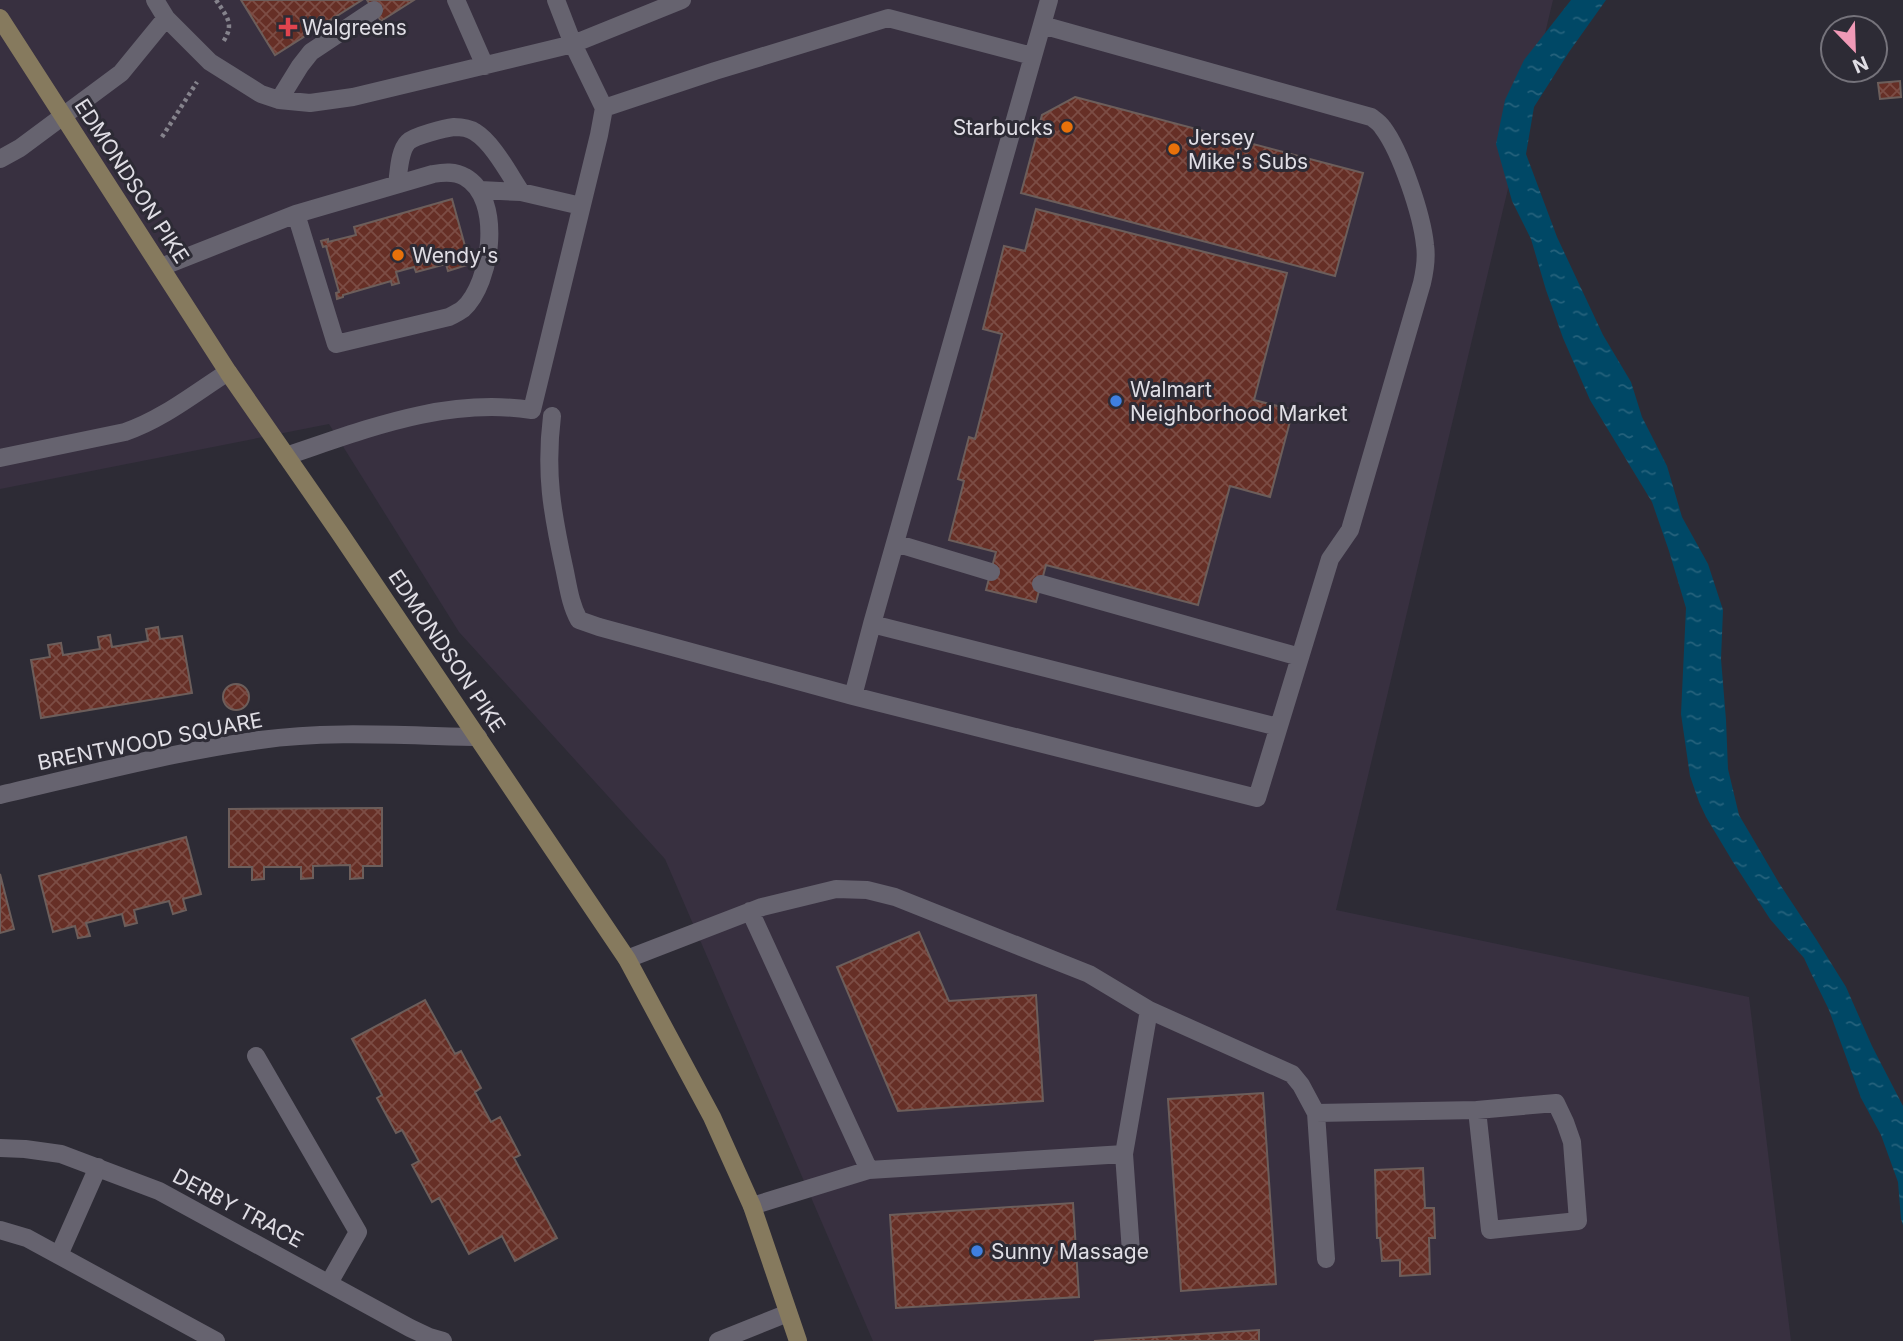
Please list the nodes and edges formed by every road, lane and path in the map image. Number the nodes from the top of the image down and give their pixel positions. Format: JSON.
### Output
{"nodes":[{"id":1,"x":155,"y":0,"type":"edge"},
{"id":2,"x":456,"y":0,"type":"edge"},
{"id":3,"x":556,"y":0,"type":"edge"},
{"id":4,"x":682,"y":0,"type":"edge"},
{"id":5,"x":1049,"y":0,"type":"edge"},
{"id":6,"x":374,"y":10,"type":"dead end"},
{"id":7,"x":0,"y":18,"type":"edge"},
{"id":8,"x":166,"y":18,"type":"junction"},
{"id":9,"x":1042,"y":25,"type":"junction"},
{"id":10,"x":573,"y":44,"type":"junction"},
{"id":11,"x":1032,"y":56,"type":"junction"},
{"id":12,"x":485,"y":66,"type":"junction"},
{"id":13,"x":279,"y":100,"type":"junction"},
{"id":14,"x":604,"y":108,"type":"junction"},
{"id":15,"x":63,"y":117,"type":"junction"},
{"id":16,"x":0,"y":159,"type":"edge"},
{"id":17,"x":397,"y":184,"type":"junction"},
{"id":18,"x":480,"y":190,"type":"junction"},
{"id":19,"x":521,"y":192,"type":"junction"},
{"id":20,"x":581,"y":206,"type":"junction"},
{"id":21,"x":296,"y":214,"type":"junction"},
{"id":22,"x":161,"y":267,"type":"junction"},
{"id":23,"x":228,"y":372,"type":"junction"},
{"id":24,"x":552,"y":416,"type":"dead end"},
{"id":25,"x":286,"y":456,"type":"junction"},
{"id":26,"x":0,"y":458,"type":"edge"},
{"id":27,"x":895,"y":543,"type":"junction"},
{"id":28,"x":991,"y":572,"type":"dead end"},
{"id":29,"x":1041,"y":584,"type":"dead end"},
{"id":30,"x":872,"y":624,"type":"junction"},
{"id":31,"x":1300,"y":657,"type":"junction"},
{"id":32,"x":853,"y":696,"type":"junction"},
{"id":33,"x":1278,"y":727,"type":"junction"},
{"id":34,"x":478,"y":737,"type":"junction"},
{"id":35,"x":0,"y":795,"type":"edge"},
{"id":36,"x":750,"y":911,"type":"junction"},
{"id":37,"x":627,"y":959,"type":"junction"},
{"id":38,"x":1149,"y":1010,"type":"junction"},
{"id":39,"x":256,"y":1056,"type":"dead end"},
{"id":40,"x":1477,"y":1110,"type":"junction"},
{"id":41,"x":1316,"y":1113,"type":"junction"},
{"id":42,"x":0,"y":1148,"type":"edge"},
{"id":43,"x":1124,"y":1154,"type":"junction"},
{"id":44,"x":97,"y":1167,"type":"junction"},
{"id":45,"x":869,"y":1170,"type":"junction"},
{"id":46,"x":752,"y":1206,"type":"junction"},
{"id":47,"x":0,"y":1230,"type":"edge"},
{"id":48,"x":1131,"y":1252,"type":"dead end"},
{"id":49,"x":58,"y":1255,"type":"junction"},
{"id":50,"x":1326,"y":1259,"type":"dead end"},
{"id":51,"x":329,"y":1283,"type":"junction"},
{"id":52,"x":788,"y":1313,"type":"junction"},
{"id":53,"x":216,"y":1341,"type":"edge"},
{"id":54,"x":443,"y":1341,"type":"edge"},
{"id":55,"x":718,"y":1341,"type":"edge"},
{"id":56,"x":798,"y":1341,"type":"edge"}],
"edges":[{"from":1,"to":8,"type":"street"},
{"from":2,"to":12,"type":"street"},
{"from":3,"to":10,"type":"street"},
{"from":4,"to":10,"type":"street"},
{"from":5,"to":9,"type":"street"},
{"from":6,"to":13,"type":"street"},
{"from":7,"to":15,"type":"main road","name":"EDMONDSON PIKE"},
{"from":8,"to":13,"type":"street"},
{"from":8,"to":15,"type":"street"},
{"from":9,"to":11,"type":"street"},
{"from":9,"to":31,"type":"street"},
{"from":10,"to":12,"type":"street"},
{"from":10,"to":14,"type":"street"},
{"from":11,"to":14,"type":"street"},
{"from":11,"to":27,"type":"street"},
{"from":12,"to":13,"type":"street"},
{"from":14,"to":20,"type":"street"},
{"from":15,"to":16,"type":"street"},
{"from":15,"to":22,"type":"main road","name":"EDMONDSON PIKE"},
{"from":17,"to":18,"type":"street"},
{"from":17,"to":19,"type":"street"},
{"from":17,"to":21,"type":"street"},
{"from":18,"to":19,"type":"street"},
{"from":18,"to":21,"type":"street"},
{"from":19,"to":20,"type":"street"},
{"from":20,"to":25,"type":"street"},
{"from":21,"to":22,"type":"street"},
{"from":22,"to":23,"type":"main road","name":"EDMONDSON PIKE"},
{"from":23,"to":25,"type":"main road","name":"EDMONDSON PIKE"},
{"from":23,"to":26,"type":"street"},
{"from":24,"to":32,"type":"street"},
{"from":25,"to":34,"type":"main road","name":"EDMONDSON PIKE"},
{"from":27,"to":28,"type":"street"},
{"from":27,"to":30,"type":"street"},
{"from":29,"to":31,"type":"street"},
{"from":30,"to":32,"type":"street"},
{"from":30,"to":33,"type":"street"},
{"from":31,"to":33,"type":"street"},
{"from":32,"to":33,"type":"street"},
{"from":34,"to":35,"type":"street","name":"BRENTWOOD SQUARE"},
{"from":34,"to":37,"type":"main road","name":"EDMONDSON PIKE"},
{"from":36,"to":37,"type":"street"},
{"from":36,"to":38,"type":"street"},
{"from":36,"to":45,"type":"street"},
{"from":37,"to":46,"type":"main road","name":"EDMONDSON PIKE"},
{"from":38,"to":41,"type":"street"},
{"from":38,"to":43,"type":"street"},
{"from":39,"to":51,"type":"street"},
{"from":40,"to":40,"type":"street"},
{"from":40,"to":41,"type":"street"},
{"from":41,"to":50,"type":"street"},
{"from":42,"to":44,"type":"street","name":"DERBY TRACE"},
{"from":43,"to":45,"type":"street"},
{"from":43,"to":48,"type":"street"},
{"from":44,"to":49,"type":"street"},
{"from":44,"to":51,"type":"street","name":"DERBY TRACE"},
{"from":45,"to":46,"type":"street"},
{"from":46,"to":52,"type":"main road","name":"EDMONDSON PIKE"},
{"from":47,"to":49,"type":"street"},
{"from":49,"to":53,"type":"street"},
{"from":51,"to":54,"type":"street","name":"DERBY TRACE"},
{"from":52,"to":55,"type":"street"},
{"from":52,"to":56,"type":"main road","name":"EDMONDSON PIKE"}]}
